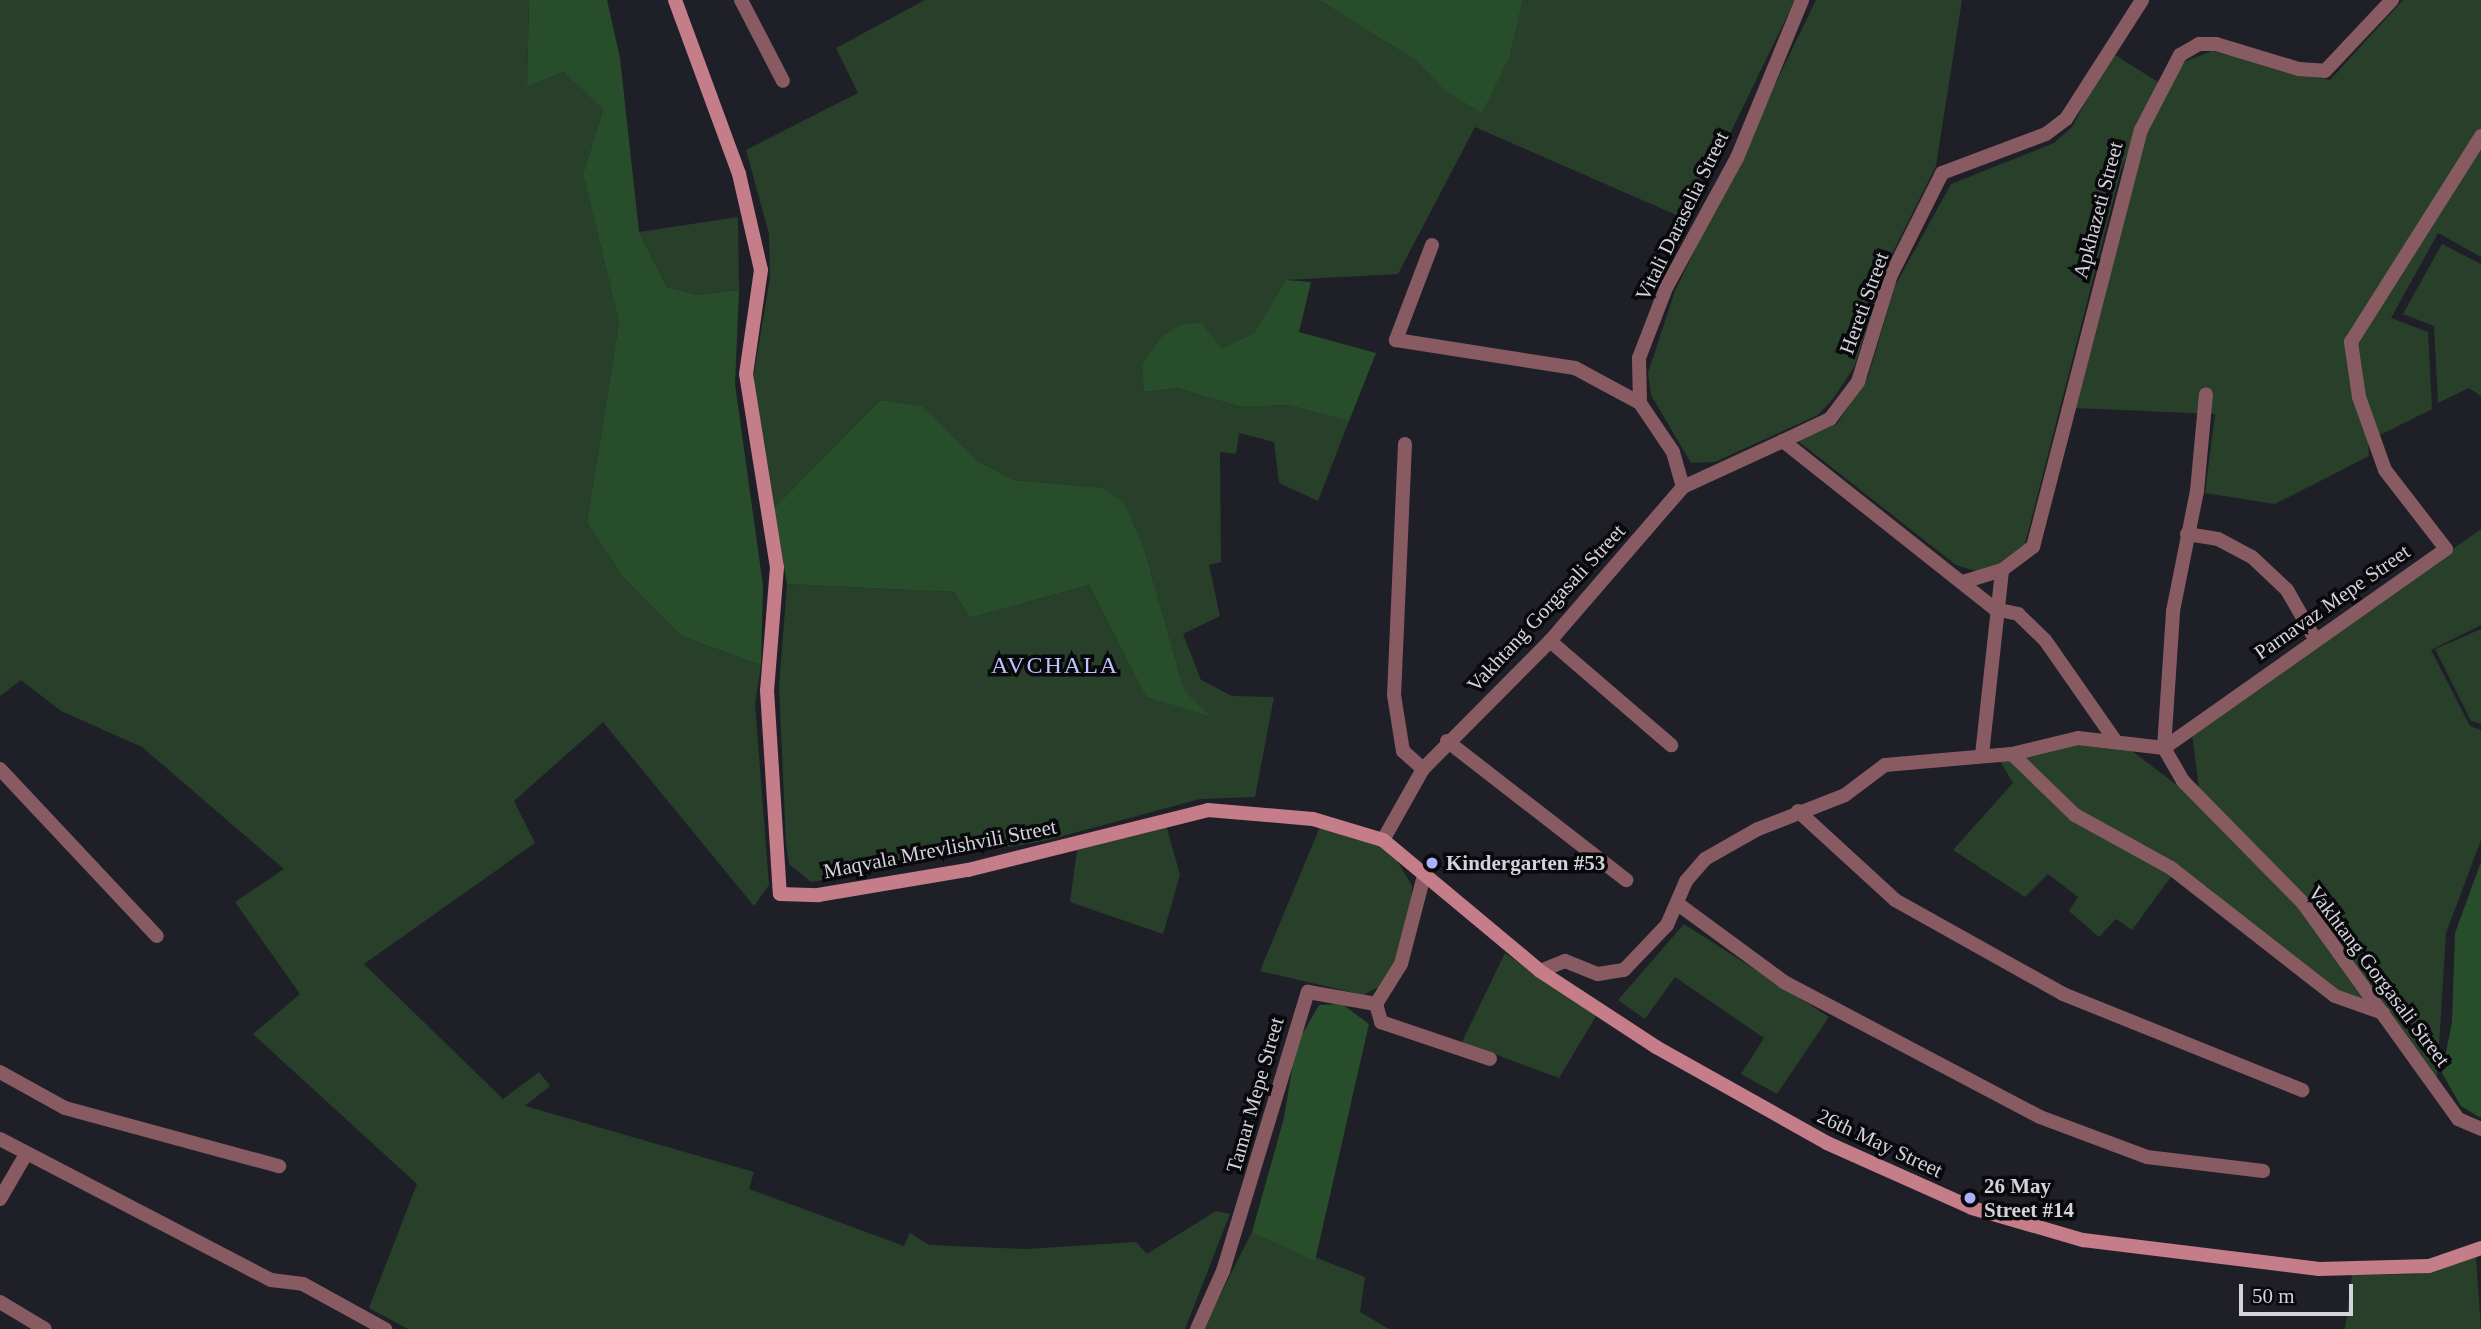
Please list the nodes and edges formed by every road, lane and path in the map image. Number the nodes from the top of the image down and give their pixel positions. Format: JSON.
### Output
{"nodes":[{"id":1,"x":675,"y":0,"type":"edge"},
{"id":2,"x":741,"y":0,"type":"edge"},
{"id":3,"x":1802,"y":0,"type":"edge"},
{"id":4,"x":2142,"y":0,"type":"edge"},
{"id":5,"x":2392,"y":0,"type":"edge"},
{"id":6,"x":783,"y":82,"type":"dead end"},
{"id":7,"x":2481,"y":136,"type":"edge"},
{"id":8,"x":1432,"y":245,"type":"dead end"},
{"id":9,"x":2207,"y":394,"type":"dead end"},
{"id":10,"x":1640,"y":404,"type":"junction"},
{"id":11,"x":1783,"y":441,"type":"junction"},
{"id":12,"x":1405,"y":444,"type":"dead end"},
{"id":13,"x":1683,"y":487,"type":"junction"},
{"id":14,"x":2187,"y":534,"type":"junction"},
{"id":15,"x":2002,"y":570,"type":"junction"},
{"id":16,"x":1963,"y":582,"type":"junction"},
{"id":17,"x":1995,"y":609,"type":"junction"},
{"id":18,"x":2315,"y":639,"type":"junction"},
{"id":19,"x":1550,"y":640,"type":"junction"},
{"id":20,"x":2115,"y":739,"type":"junction"},
{"id":21,"x":1447,"y":741,"type":"junction"},
{"id":22,"x":1671,"y":745,"type":"dead end"},
{"id":23,"x":2164,"y":748,"type":"junction"},
{"id":24,"x":2012,"y":754,"type":"junction"},
{"id":25,"x":1982,"y":755,"type":"junction"},
{"id":26,"x":0,"y":769,"type":"edge"},
{"id":27,"x":1423,"y":769,"type":"junction"},
{"id":28,"x":1798,"y":811,"type":"junction"},
{"id":29,"x":1383,"y":840,"type":"junction"},
{"id":30,"x":1425,"y":873,"type":"junction"},
{"id":31,"x":1626,"y":880,"type":"dead end"},
{"id":32,"x":1678,"y":904,"type":"junction"},
{"id":33,"x":157,"y":936,"type":"dead end"},
{"id":34,"x":1540,"y":971,"type":"junction"},
{"id":35,"x":1376,"y":1004,"type":"junction"},
{"id":36,"x":2383,"y":1013,"type":"junction"},
{"id":37,"x":1490,"y":1059,"type":"dead end"},
{"id":38,"x":0,"y":1072,"type":"edge"},
{"id":39,"x":2302,"y":1090,"type":"dead end"},
{"id":40,"x":2481,"y":1129,"type":"edge"},
{"id":41,"x":0,"y":1139,"type":"edge"},
{"id":42,"x":25,"y":1156,"type":"junction"},
{"id":43,"x":279,"y":1166,"type":"dead end"},
{"id":44,"x":2263,"y":1171,"type":"dead end"},
{"id":45,"x":0,"y":1199,"type":"edge"},
{"id":46,"x":2481,"y":1248,"type":"edge"},
{"id":47,"x":0,"y":1302,"type":"edge"},
{"id":48,"x":44,"y":1329,"type":"edge"},
{"id":49,"x":385,"y":1329,"type":"edge"},
{"id":50,"x":1196,"y":1329,"type":"edge"}],
"edges":[{"from":1,"to":29,"type":"street","name":"Maqvala Mrevlishvili Street"},
{"from":2,"to":6,"type":"street"},
{"from":3,"to":10,"type":"street","name":"Vitali Daraselia Street"},
{"from":4,"to":11,"type":"street","name":"Hereti Street"},
{"from":5,"to":15,"type":"street","name":"Apkhazeti Street"},
{"from":7,"to":18,"type":"street","name":"Parnavaz Mepe Street"},
{"from":8,"to":10,"type":"street"},
{"from":9,"to":14,"type":"street"},
{"from":10,"to":13,"type":"street","name":"Vitali Daraselia Street"},
{"from":11,"to":13,"type":"street","name":"Vakhtang Gorgasali Street"},
{"from":11,"to":16,"type":"street"},
{"from":12,"to":27,"type":"street"},
{"from":13,"to":19,"type":"street","name":"Vakhtang Gorgasali Street"},
{"from":14,"to":18,"type":"street"},
{"from":14,"to":23,"type":"street"},
{"from":15,"to":16,"type":"street","name":"Apkhazeti Street"},
{"from":15,"to":17,"type":"street"},
{"from":16,"to":17,"type":"street"},
{"from":17,"to":20,"type":"street"},
{"from":17,"to":25,"type":"street"},
{"from":18,"to":23,"type":"street","name":"Parnavaz Mepe Street"},
{"from":19,"to":21,"type":"street","name":"Vakhtang Gorgasali Street"},
{"from":19,"to":22,"type":"street"},
{"from":20,"to":23,"type":"street"},
{"from":20,"to":24,"type":"street"},
{"from":21,"to":27,"type":"street","name":"Vakhtang Gorgasali Street"},
{"from":21,"to":31,"type":"street"},
{"from":23,"to":36,"type":"street","name":"Vakhtang Gorgasali Street"},
{"from":24,"to":25,"type":"street"},
{"from":24,"to":36,"type":"street"},
{"from":25,"to":28,"type":"street"},
{"from":26,"to":33,"type":"street"},
{"from":27,"to":29,"type":"street","name":"Vakhtang Gorgasali Street"},
{"from":28,"to":32,"type":"street"},
{"from":28,"to":39,"type":"street"},
{"from":29,"to":30,"type":"street","name":"26th May Street"},
{"from":30,"to":34,"type":"street","name":"26th May Street"},
{"from":30,"to":35,"type":"street"},
{"from":32,"to":34,"type":"street"},
{"from":32,"to":44,"type":"street"},
{"from":34,"to":46,"type":"street","name":"26th May Street"},
{"from":35,"to":37,"type":"street"},
{"from":35,"to":50,"type":"street","name":"Tamar Mepe Street"},
{"from":36,"to":40,"type":"street","name":"Vakhtang Gorgasali Street"},
{"from":38,"to":43,"type":"street"},
{"from":41,"to":42,"type":"street"},
{"from":42,"to":45,"type":"street"},
{"from":42,"to":49,"type":"street"},
{"from":47,"to":48,"type":"street"}]}
